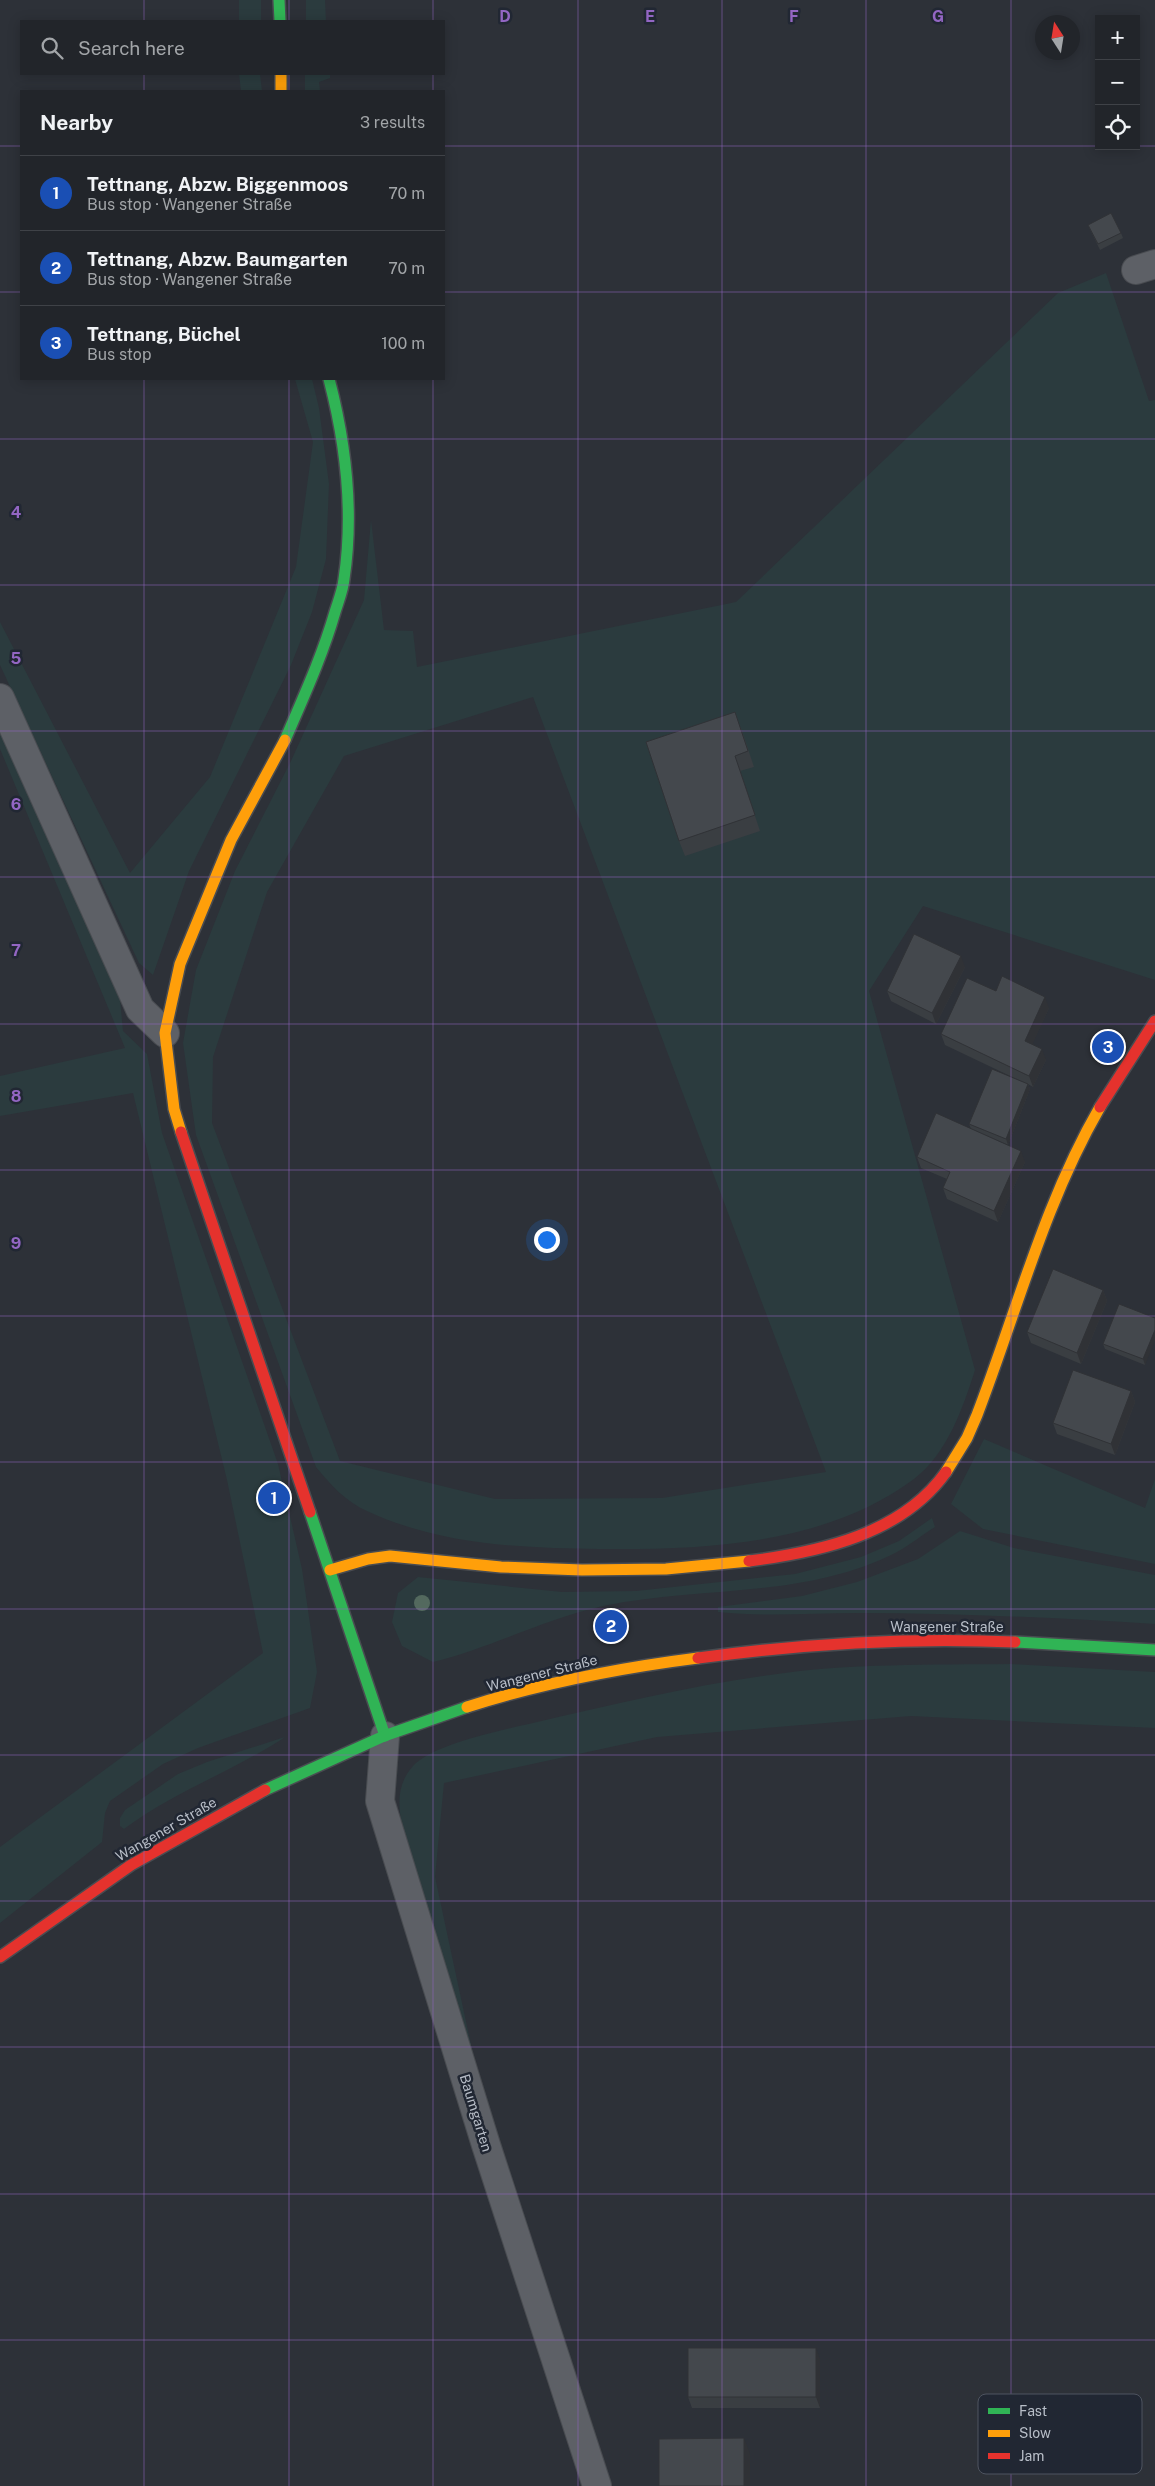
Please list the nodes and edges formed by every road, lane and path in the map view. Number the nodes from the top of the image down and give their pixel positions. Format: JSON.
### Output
{"nodes":[{"id":1,"x":279,"y":0,"type":"edge"},
{"id":2,"x":280,"y":20,"type":"edge"},
{"id":3,"x":281,"y":75,"type":"edge"},
{"id":4,"x":281,"y":90,"type":"edge"},
{"id":5,"x":329,"y":380,"type":"edge"},
{"id":6,"x":0,"y":698,"type":"edge"},
{"id":7,"x":1155,"y":1021,"type":"edge"},
{"id":8,"x":165,"y":1033,"type":"junction"},
{"id":9,"x":330,"y":1570,"type":"junction"},
{"id":10,"x":1155,"y":1650,"type":"edge"},
{"id":11,"x":385,"y":1736,"type":"junction"},
{"id":12,"x":0,"y":1957,"type":"edge"},
{"id":13,"x":597,"y":2486,"type":"edge"}],
"edges":[{"from":1,"to":2,"type":"main road"},
{"from":3,"to":4,"type":"main road"},
{"from":5,"to":8,"type":"main road"},
{"from":6,"to":8,"type":"street"},
{"from":7,"to":9,"type":"main road"},
{"from":8,"to":9,"type":"main road"},
{"from":9,"to":11,"type":"main road"},
{"from":10,"to":11,"type":"main road","name":"Wangener Straße"},
{"from":11,"to":12,"type":"main road","name":"Wangener Straße"},
{"from":11,"to":13,"type":"street","name":"Baumgarten"}]}
